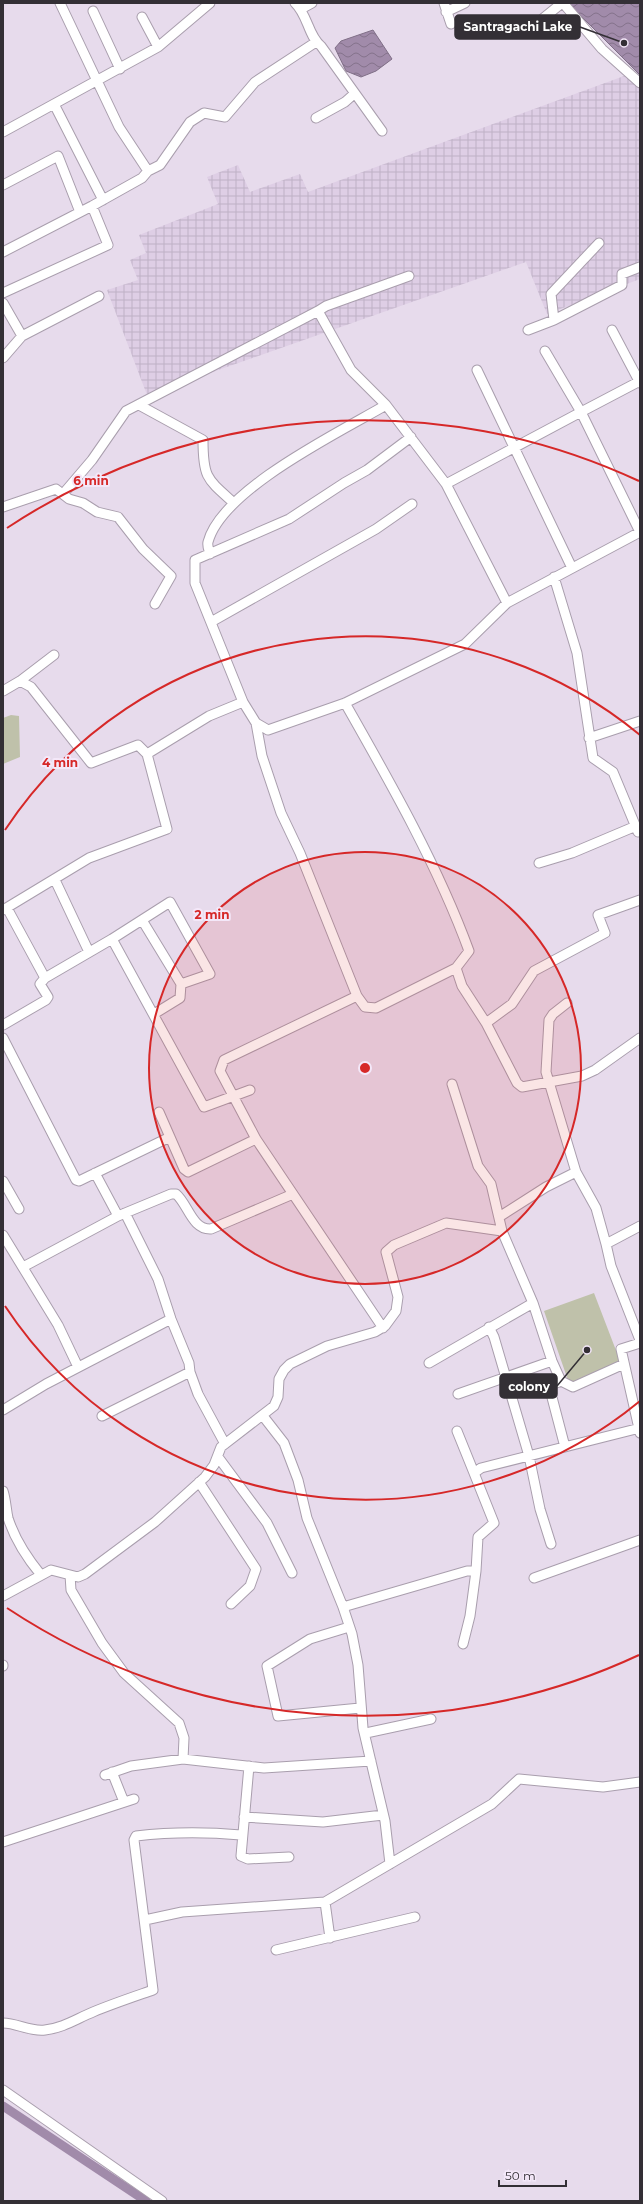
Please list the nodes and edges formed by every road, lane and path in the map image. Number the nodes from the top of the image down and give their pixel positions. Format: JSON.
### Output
{"nodes":[{"id":1,"x":60,"y":3,"type":"edge"},
{"id":2,"x":210,"y":3,"type":"edge"},
{"id":3,"x":312,"y":3,"type":"edge"},
{"id":4,"x":465,"y":3,"type":"edge"},
{"id":5,"x":563,"y":3,"type":"edge"},
{"id":6,"x":298,"y":6,"type":"edge"},
{"id":7,"x":445,"y":7,"type":"edge"},
{"id":8,"x":92,"y":11,"type":"dead end"},
{"id":9,"x":142,"y":17,"type":"dead end"},
{"id":10,"x":450,"y":24,"type":"dead end"},
{"id":11,"x":520,"y":33,"type":"dead end"},
{"id":12,"x":316,"y":42,"type":"junction"},
{"id":13,"x":158,"y":47,"type":"junction"},
{"id":14,"x":120,"y":69,"type":"junction"},
{"id":15,"x":97,"y":82,"type":"junction"},
{"id":16,"x":640,"y":83,"type":"edge"},
{"id":17,"x":354,"y":94,"type":"junction"},
{"id":18,"x":54,"y":104,"type":"junction"},
{"id":19,"x":316,"y":118,"type":"dead end"},
{"id":20,"x":382,"y":131,"type":"dead end"},
{"id":21,"x":3,"y":132,"type":"edge"},
{"id":22,"x":148,"y":171,"type":"junction"},
{"id":23,"x":3,"y":185,"type":"edge"},
{"id":24,"x":103,"y":200,"type":"junction"},
{"id":25,"x":92,"y":206,"type":"junction"},
{"id":26,"x":80,"y":212,"type":"junction"},
{"id":27,"x":599,"y":243,"type":"dead end"},
{"id":28,"x":3,"y":252,"type":"edge"},
{"id":29,"x":640,"y":267,"type":"edge"},
{"id":30,"x":409,"y":276,"type":"dead end"},
{"id":31,"x":3,"y":293,"type":"edge"},
{"id":32,"x":99,"y":296,"type":"dead end"},
{"id":33,"x":3,"y":303,"type":"edge"},
{"id":34,"x":318,"y":311,"type":"junction"},
{"id":35,"x":554,"y":320,"type":"junction"},
{"id":36,"x":528,"y":330,"type":"dead end"},
{"id":37,"x":612,"y":330,"type":"dead end"},
{"id":38,"x":22,"y":336,"type":"junction"},
{"id":39,"x":545,"y":351,"type":"dead end"},
{"id":40,"x":3,"y":358,"type":"edge"},
{"id":41,"x":477,"y":370,"type":"dead end"},
{"id":42,"x":640,"y":382,"type":"edge"},
{"id":43,"x":139,"y":405,"type":"junction"},
{"id":44,"x":386,"y":405,"type":"junction"},
{"id":45,"x":581,"y":412,"type":"junction"},
{"id":46,"x":412,"y":437,"type":"junction"},
{"id":47,"x":514,"y":446,"type":"junction"},
{"id":48,"x":446,"y":484,"type":"junction"},
{"id":49,"x":63,"y":494,"type":"junction"},
{"id":50,"x":234,"y":503,"type":"junction"},
{"id":51,"x":412,"y":504,"type":"dead end"},
{"id":52,"x":3,"y":507,"type":"edge"},
{"id":53,"x":640,"y":532,"type":"edge"},
{"id":54,"x":210,"y":554,"type":"junction"},
{"id":55,"x":572,"y":568,"type":"junction"},
{"id":56,"x":555,"y":577,"type":"junction"},
{"id":57,"x":507,"y":603,"type":"junction"},
{"id":58,"x":155,"y":604,"type":"dead end"},
{"id":59,"x":210,"y":622,"type":"junction"},
{"id":60,"x":54,"y":655,"type":"dead end"},
{"id":61,"x":20,"y":681,"type":"junction"},
{"id":62,"x":3,"y":691,"type":"edge"},
{"id":63,"x":243,"y":702,"type":"junction"},
{"id":64,"x":345,"y":704,"type":"junction"},
{"id":65,"x":640,"y":721,"type":"edge"},
{"id":66,"x":256,"y":723,"type":"junction"},
{"id":67,"x":589,"y":738,"type":"junction"},
{"id":68,"x":147,"y":754,"type":"junction"},
{"id":69,"x":638,"y":829,"type":"edge"},
{"id":70,"x":538,"y":863,"type":"dead end"},
{"id":71,"x":55,"y":880,"type":"junction"},
{"id":72,"x":640,"y":900,"type":"edge"},
{"id":73,"x":5,"y":909,"type":"edge"},
{"id":74,"x":142,"y":920,"type":"junction"},
{"id":75,"x":112,"y":939,"type":"junction"},
{"id":76,"x":89,"y":952,"type":"junction"},
{"id":77,"x":456,"y":968,"type":"junction"},
{"id":78,"x":45,"y":978,"type":"junction"},
{"id":79,"x":181,"y":984,"type":"junction"},
{"id":80,"x":357,"y":996,"type":"junction"},
{"id":81,"x":567,"y":1003,"type":"dead end"},
{"id":82,"x":154,"y":1014,"type":"junction"},
{"id":83,"x":486,"y":1023,"type":"junction"},
{"id":84,"x":3,"y":1025,"type":"edge"},
{"id":85,"x":3,"y":1038,"type":"edge"},
{"id":86,"x":640,"y":1038,"type":"edge"},
{"id":87,"x":549,"y":1082,"type":"junction"},
{"id":88,"x":452,"y":1084,"type":"dead end"},
{"id":89,"x":250,"y":1090,"type":"dead end"},
{"id":90,"x":232,"y":1095,"type":"junction"},
{"id":91,"x":159,"y":1112,"type":"dead end"},
{"id":92,"x":170,"y":1137,"type":"junction"},
{"id":93,"x":256,"y":1139,"type":"junction"},
{"id":94,"x":576,"y":1172,"type":"junction"},
{"id":95,"x":95,"y":1173,"type":"junction"},
{"id":96,"x":3,"y":1181,"type":"edge"},
{"id":97,"x":293,"y":1194,"type":"junction"},
{"id":98,"x":19,"y":1209,"type":"dead end"},
{"id":99,"x":121,"y":1215,"type":"junction"},
{"id":100,"x":499,"y":1217,"type":"junction"},
{"id":101,"x":640,"y":1226,"type":"edge"},
{"id":102,"x":502,"y":1231,"type":"junction"},
{"id":103,"x":3,"y":1235,"type":"edge"},
{"id":104,"x":606,"y":1244,"type":"junction"},
{"id":105,"x":23,"y":1267,"type":"junction"},
{"id":106,"x":533,"y":1303,"type":"junction"},
{"id":107,"x":171,"y":1319,"type":"junction"},
{"id":108,"x":489,"y":1327,"type":"junction"},
{"id":109,"x":383,"y":1328,"type":"junction"},
{"id":110,"x":640,"y":1342,"type":"edge"},
{"id":111,"x":552,"y":1361,"type":"junction"},
{"id":112,"x":430,"y":1363,"type":"dead end"},
{"id":113,"x":624,"y":1364,"type":"junction"},
{"id":114,"x":78,"y":1367,"type":"junction"},
{"id":115,"x":190,"y":1372,"type":"junction"},
{"id":116,"x":507,"y":1378,"type":"junction"},
{"id":117,"x":561,"y":1381,"type":"junction"},
{"id":118,"x":458,"y":1394,"type":"dead end"},
{"id":119,"x":3,"y":1410,"type":"edge"},
{"id":120,"x":102,"y":1416,"type":"dead end"},
{"id":121,"x":263,"y":1416,"type":"junction"},
{"id":122,"x":640,"y":1430,"type":"edge"},
{"id":123,"x":457,"y":1431,"type":"dead end"},
{"id":124,"x":225,"y":1444,"type":"junction"},
{"id":125,"x":565,"y":1447,"type":"junction"},
{"id":126,"x":529,"y":1456,"type":"junction"},
{"id":127,"x":218,"y":1457,"type":"junction"},
{"id":128,"x":474,"y":1472,"type":"junction"},
{"id":129,"x":199,"y":1482,"type":"junction"},
{"id":130,"x":3,"y":1491,"type":"edge"},
{"id":131,"x":640,"y":1540,"type":"edge"},
{"id":132,"x":551,"y":1544,"type":"dead end"},
{"id":133,"x":476,"y":1570,"type":"junction"},
{"id":134,"x":292,"y":1573,"type":"dead end"},
{"id":135,"x":41,"y":1575,"type":"junction"},
{"id":136,"x":70,"y":1575,"type":"junction"},
{"id":137,"x":534,"y":1578,"type":"dead end"},
{"id":138,"x":3,"y":1596,"type":"edge"},
{"id":139,"x":231,"y":1604,"type":"dead end"},
{"id":140,"x":343,"y":1607,"type":"junction"},
{"id":141,"x":349,"y":1627,"type":"junction"},
{"id":142,"x":463,"y":1644,"type":"dead end"},
{"id":143,"x":360,"y":1708,"type":"junction"},
{"id":144,"x":431,"y":1719,"type":"dead end"},
{"id":145,"x":366,"y":1733,"type":"junction"},
{"id":146,"x":183,"y":1759,"type":"junction"},
{"id":147,"x":371,"y":1761,"type":"junction"},
{"id":148,"x":249,"y":1766,"type":"junction"},
{"id":149,"x":640,"y":1782,"type":"edge"},
{"id":150,"x":134,"y":1799,"type":"dead end"},
{"id":151,"x":124,"y":1802,"type":"junction"},
{"id":152,"x":383,"y":1815,"type":"junction"},
{"id":153,"x":244,"y":1817,"type":"junction"},
{"id":154,"x":242,"y":1835,"type":"junction"},
{"id":155,"x":3,"y":1842,"type":"edge"},
{"id":156,"x":288,"y":1857,"type":"dead end"},
{"id":157,"x":390,"y":1864,"type":"junction"},
{"id":158,"x":325,"y":1902,"type":"junction"},
{"id":159,"x":415,"y":1917,"type":"dead end"},
{"id":160,"x":146,"y":1920,"type":"junction"},
{"id":161,"x":330,"y":1938,"type":"junction"},
{"id":162,"x":276,"y":1950,"type":"dead end"},
{"id":163,"x":3,"y":2024,"type":"edge"},
{"id":164,"x":3,"y":2090,"type":"edge"},
{"id":165,"x":162,"y":2201,"type":"edge"}],
"edges":[{"from":1,"to":15,"type":"street"},
{"from":2,"to":13,"type":"street"},
{"from":3,"to":6,"type":"street"},
{"from":4,"to":7,"type":"street"},
{"from":5,"to":11,"type":"street"},
{"from":5,"to":16,"type":"street"},
{"from":6,"to":12,"type":"street"},
{"from":7,"to":10,"type":"street"},
{"from":8,"to":14,"type":"street"},
{"from":9,"to":13,"type":"street"},
{"from":12,"to":17,"type":"street"},
{"from":12,"to":22,"type":"street"},
{"from":13,"to":14,"type":"street"},
{"from":14,"to":15,"type":"street"},
{"from":15,"to":18,"type":"street"},
{"from":15,"to":22,"type":"street"},
{"from":17,"to":19,"type":"street"},
{"from":17,"to":20,"type":"street"},
{"from":18,"to":21,"type":"street"},
{"from":18,"to":24,"type":"street"},
{"from":22,"to":24,"type":"street"},
{"from":23,"to":26,"type":"street"},
{"from":24,"to":25,"type":"street"},
{"from":25,"to":26,"type":"street"},
{"from":25,"to":31,"type":"street"},
{"from":26,"to":28,"type":"street"},
{"from":27,"to":35,"type":"street"},
{"from":29,"to":35,"type":"street"},
{"from":30,"to":34,"type":"street"},
{"from":32,"to":38,"type":"street"},
{"from":33,"to":38,"type":"street"},
{"from":34,"to":43,"type":"street"},
{"from":34,"to":44,"type":"street"},
{"from":35,"to":36,"type":"street"},
{"from":37,"to":42,"type":"street"},
{"from":38,"to":40,"type":"street"},
{"from":39,"to":45,"type":"street"},
{"from":41,"to":47,"type":"street"},
{"from":42,"to":45,"type":"street"},
{"from":43,"to":49,"type":"street"},
{"from":43,"to":50,"type":"street"},
{"from":44,"to":46,"type":"street"},
{"from":44,"to":50,"type":"street"},
{"from":45,"to":47,"type":"street"},
{"from":45,"to":53,"type":"street"},
{"from":46,"to":48,"type":"street"},
{"from":46,"to":54,"type":"street"},
{"from":47,"to":48,"type":"street"},
{"from":47,"to":55,"type":"street"},
{"from":48,"to":57,"type":"street"},
{"from":49,"to":52,"type":"street"},
{"from":49,"to":58,"type":"street"},
{"from":50,"to":54,"type":"street"},
{"from":51,"to":59,"type":"street"},
{"from":53,"to":55,"type":"street"},
{"from":54,"to":59,"type":"street"},
{"from":55,"to":56,"type":"street"},
{"from":56,"to":57,"type":"street"},
{"from":56,"to":67,"type":"street"},
{"from":57,"to":64,"type":"street"},
{"from":59,"to":63,"type":"street"},
{"from":60,"to":61,"type":"street"},
{"from":61,"to":62,"type":"street"},
{"from":61,"to":68,"type":"street"},
{"from":63,"to":66,"type":"street"},
{"from":63,"to":68,"type":"street"},
{"from":64,"to":66,"type":"street"},
{"from":64,"to":77,"type":"street"},
{"from":65,"to":67,"type":"street"},
{"from":66,"to":80,"type":"street"},
{"from":67,"to":69,"type":"street"},
{"from":68,"to":71,"type":"street"},
{"from":69,"to":70,"type":"street"},
{"from":71,"to":73,"type":"street"},
{"from":71,"to":76,"type":"street"},
{"from":72,"to":83,"type":"street"},
{"from":73,"to":78,"type":"street"},
{"from":74,"to":75,"type":"street"},
{"from":74,"to":79,"type":"street"},
{"from":74,"to":79,"type":"street"},
{"from":75,"to":76,"type":"street"},
{"from":75,"to":82,"type":"street"},
{"from":76,"to":78,"type":"street"},
{"from":77,"to":80,"type":"street"},
{"from":77,"to":83,"type":"street"},
{"from":78,"to":84,"type":"street"},
{"from":79,"to":82,"type":"street"},
{"from":80,"to":90,"type":"street"},
{"from":81,"to":87,"type":"street"},
{"from":82,"to":90,"type":"street"},
{"from":83,"to":87,"type":"street"},
{"from":85,"to":95,"type":"street"},
{"from":86,"to":87,"type":"street"},
{"from":87,"to":94,"type":"street"},
{"from":88,"to":100,"type":"street"},
{"from":89,"to":90,"type":"street"},
{"from":90,"to":93,"type":"street"},
{"from":91,"to":92,"type":"street"},
{"from":92,"to":93,"type":"street"},
{"from":92,"to":95,"type":"street"},
{"from":93,"to":97,"type":"street"},
{"from":94,"to":100,"type":"street"},
{"from":94,"to":104,"type":"street"},
{"from":95,"to":99,"type":"street"},
{"from":96,"to":98,"type":"street"},
{"from":97,"to":99,"type":"street"},
{"from":97,"to":109,"type":"street"},
{"from":99,"to":105,"type":"street"},
{"from":99,"to":107,"type":"street"},
{"from":100,"to":102,"type":"street"},
{"from":101,"to":104,"type":"street"},
{"from":102,"to":106,"type":"street"},
{"from":102,"to":109,"type":"street"},
{"from":103,"to":105,"type":"street"},
{"from":104,"to":110,"type":"street"},
{"from":105,"to":114,"type":"street"},
{"from":106,"to":108,"type":"street"},
{"from":106,"to":111,"type":"street"},
{"from":107,"to":114,"type":"street"},
{"from":107,"to":115,"type":"street"},
{"from":108,"to":112,"type":"street"},
{"from":108,"to":116,"type":"street"},
{"from":109,"to":121,"type":"street"},
{"from":110,"to":113,"type":"street"},
{"from":111,"to":116,"type":"street"},
{"from":111,"to":117,"type":"street"},
{"from":113,"to":117,"type":"street"},
{"from":113,"to":122,"type":"street"},
{"from":114,"to":119,"type":"street"},
{"from":115,"to":120,"type":"street"},
{"from":115,"to":124,"type":"street"},
{"from":116,"to":118,"type":"street"},
{"from":116,"to":126,"type":"street"},
{"from":117,"to":125,"type":"street"},
{"from":121,"to":124,"type":"street"},
{"from":121,"to":140,"type":"street"},
{"from":122,"to":125,"type":"street"},
{"from":123,"to":128,"type":"street"},
{"from":124,"to":127,"type":"street"},
{"from":125,"to":126,"type":"street"},
{"from":126,"to":128,"type":"street"},
{"from":126,"to":132,"type":"street"},
{"from":127,"to":129,"type":"street"},
{"from":127,"to":134,"type":"street"},
{"from":128,"to":133,"type":"street"},
{"from":129,"to":136,"type":"street"},
{"from":129,"to":139,"type":"street"},
{"from":130,"to":135,"type":"street"},
{"from":131,"to":137,"type":"street"},
{"from":133,"to":140,"type":"street"},
{"from":133,"to":142,"type":"street"},
{"from":135,"to":136,"type":"street"},
{"from":135,"to":138,"type":"street"},
{"from":136,"to":146,"type":"street"},
{"from":140,"to":141,"type":"street"},
{"from":141,"to":143,"type":"street"},
{"from":141,"to":143,"type":"street"},
{"from":143,"to":145,"type":"street"},
{"from":144,"to":145,"type":"street"},
{"from":145,"to":147,"type":"street"},
{"from":146,"to":148,"type":"street"},
{"from":146,"to":151,"type":"street"},
{"from":147,"to":148,"type":"street"},
{"from":147,"to":152,"type":"street"},
{"from":148,"to":153,"type":"street"},
{"from":149,"to":157,"type":"street"},
{"from":150,"to":151,"type":"street"},
{"from":151,"to":155,"type":"street"},
{"from":152,"to":153,"type":"street"},
{"from":152,"to":157,"type":"street"},
{"from":153,"to":154,"type":"street"},
{"from":154,"to":156,"type":"street"},
{"from":154,"to":160,"type":"street"},
{"from":157,"to":158,"type":"street"},
{"from":158,"to":160,"type":"street"},
{"from":158,"to":161,"type":"street"},
{"from":159,"to":161,"type":"street"},
{"from":160,"to":163,"type":"street"},
{"from":161,"to":162,"type":"street"},
{"from":164,"to":165,"type":"street"}]}
